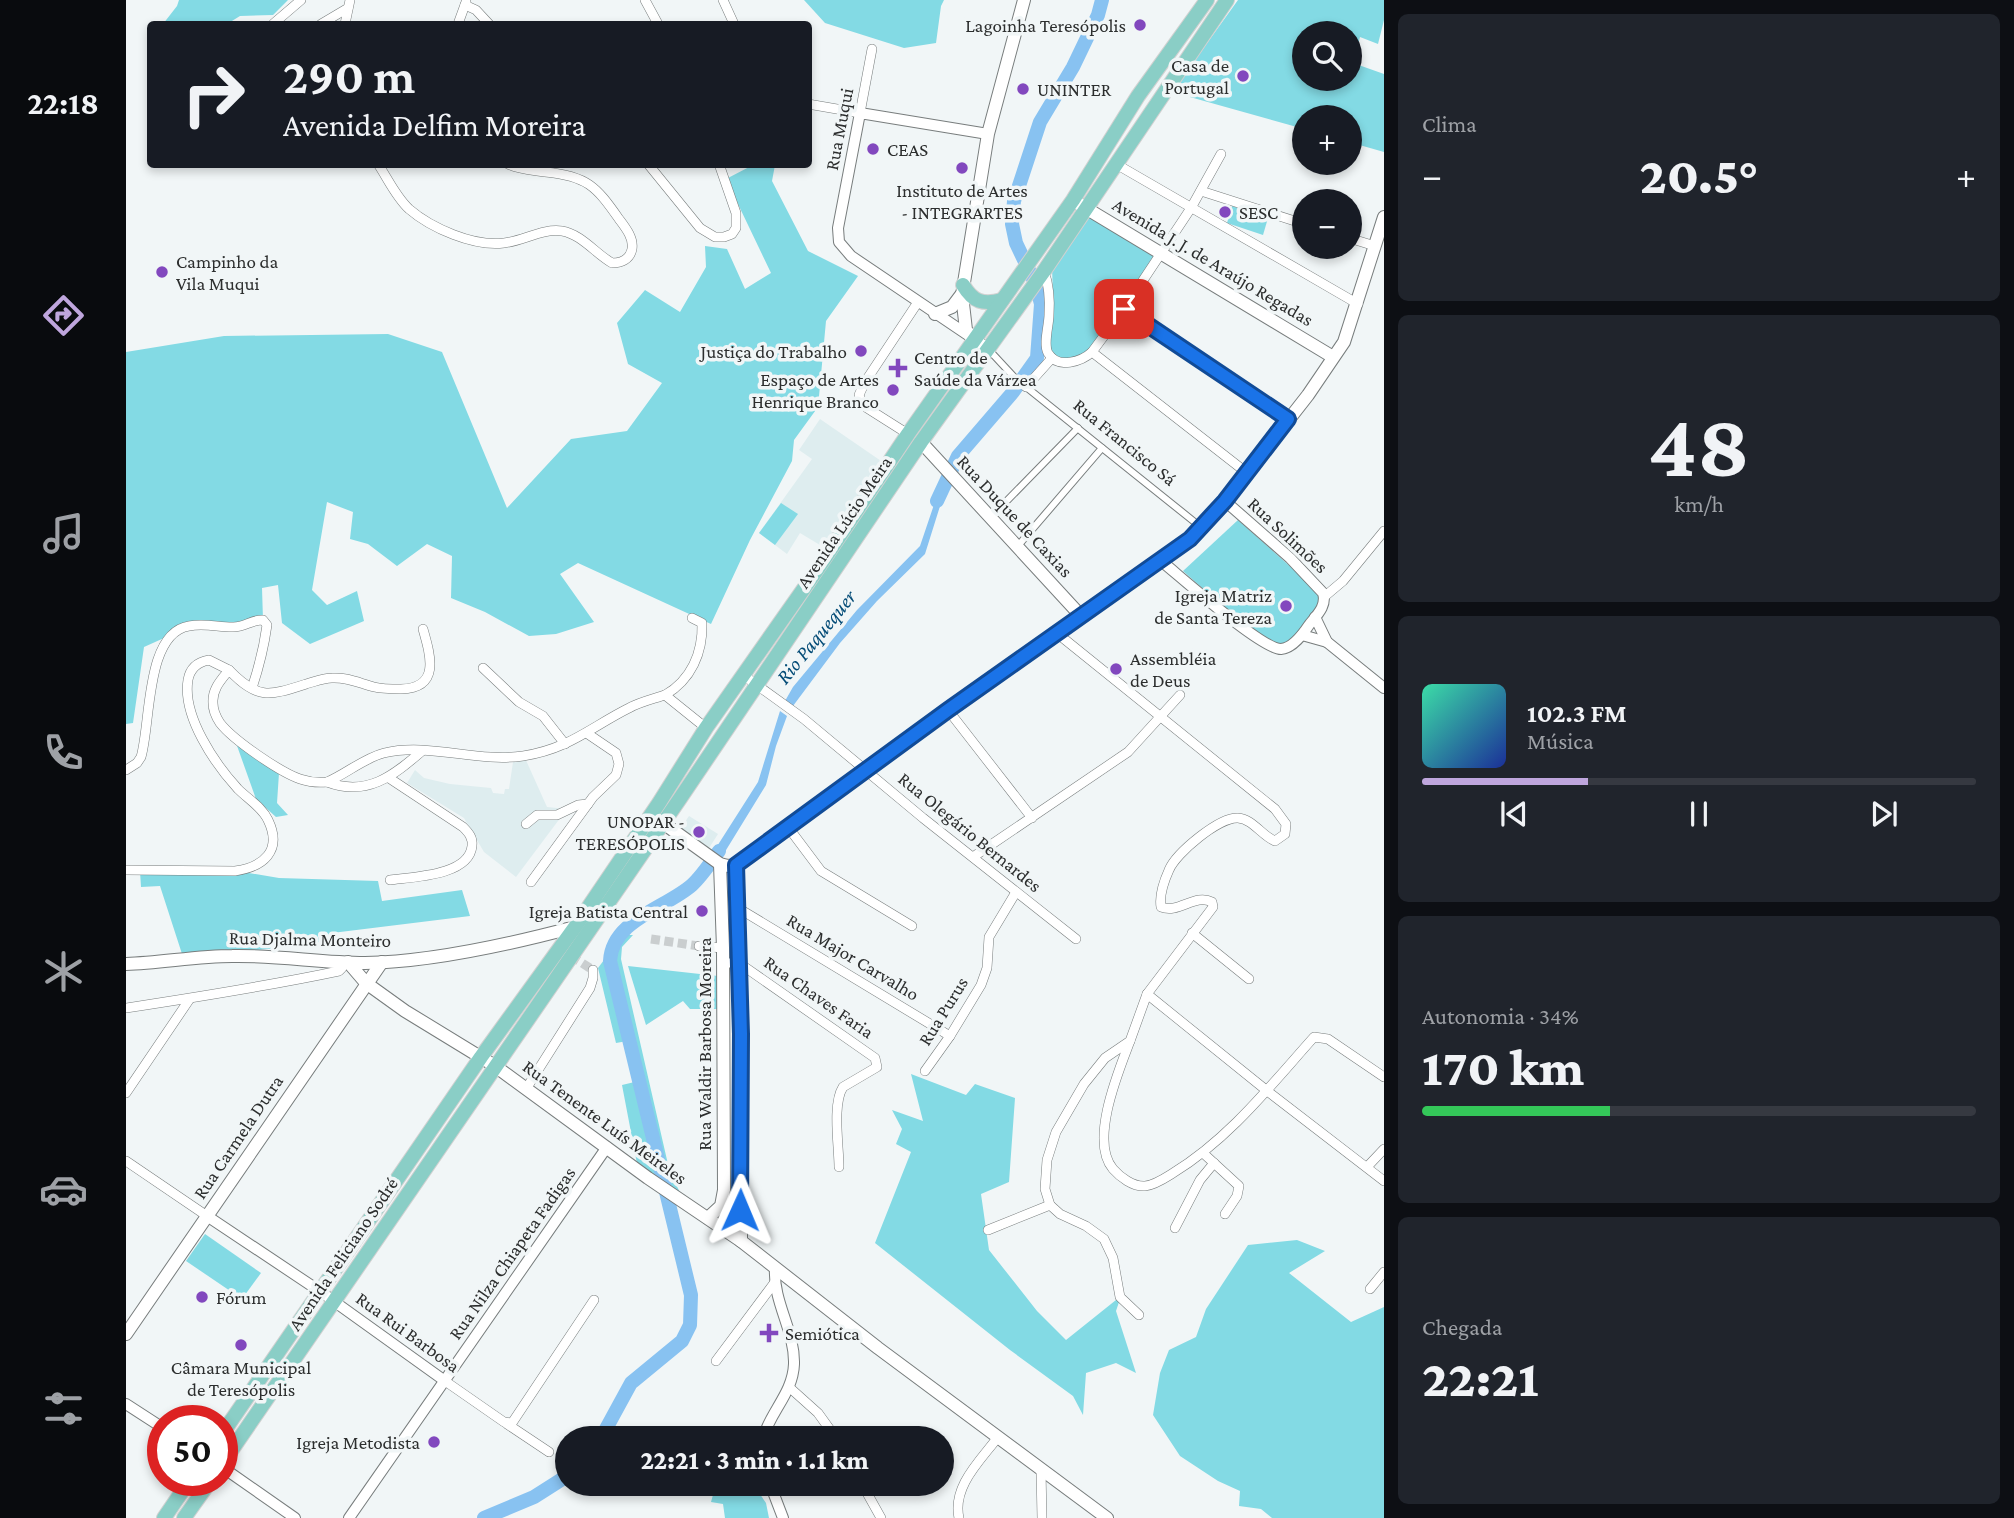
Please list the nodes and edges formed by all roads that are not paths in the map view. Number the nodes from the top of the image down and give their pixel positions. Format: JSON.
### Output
{"nodes":[{"id":1,"x":301,"y":0,"type":"edge"},
{"id":2,"x":645,"y":0,"type":"edge"},
{"id":3,"x":723,"y":0,"type":"edge"},
{"id":4,"x":1024,"y":0,"type":"edge"},
{"id":5,"x":1207,"y":0,"type":"edge"},
{"id":6,"x":1227,"y":0,"type":"edge"},
{"id":7,"x":466,"y":2,"type":"edge"},
{"id":8,"x":349,"y":4,"type":"edge"},
{"id":9,"x":277,"y":21,"type":"edge"},
{"id":10,"x":325,"y":21,"type":"edge"},
{"id":11,"x":459,"y":21,"type":"edge"},
{"id":12,"x":486,"y":21,"type":"edge"},
{"id":13,"x":656,"y":21,"type":"edge"},
{"id":14,"x":733,"y":21,"type":"edge"},
{"id":15,"x":872,"y":49,"type":"dead end"},
{"id":16,"x":812,"y":105,"type":"edge"},
{"id":17,"x":860,"y":113,"type":"junction"},
{"id":18,"x":988,"y":134,"type":"junction"},
{"id":19,"x":1221,"y":155,"type":"dead end"},
{"id":20,"x":1116,"y":164,"type":"junction"},
{"id":21,"x":381,"y":168,"type":"edge"},
{"id":22,"x":522,"y":168,"type":"edge"},
{"id":23,"x":651,"y":168,"type":"edge"},
{"id":24,"x":720,"y":168,"type":"edge"},
{"id":25,"x":1201,"y":191,"type":"junction"},
{"id":26,"x":1073,"y":200,"type":"junction"},
{"id":27,"x":1087,"y":208,"type":"junction"},
{"id":28,"x":1191,"y":208,"type":"junction"},
{"id":29,"x":1384,"y":217,"type":"edge"},
{"id":30,"x":1292,"y":220,"type":"edge"},
{"id":31,"x":1362,"y":242,"type":"edge"},
{"id":32,"x":1375,"y":246,"type":"junction"},
{"id":33,"x":1161,"y":254,"type":"junction"},
{"id":34,"x":1042,"y":274,"type":"junction"},
{"id":35,"x":962,"y":290,"type":"junction"},
{"id":36,"x":1002,"y":300,"type":"junction"},
{"id":37,"x":918,"y":302,"type":"junction"},
{"id":38,"x":1357,"y":304,"type":"junction"},
{"id":39,"x":1124,"y":309,"type":"junction"},
{"id":40,"x":935,"y":314,"type":"junction"},
{"id":41,"x":971,"y":337,"type":"junction"},
{"id":42,"x":989,"y":350,"type":"junction"},
{"id":43,"x":1093,"y":352,"type":"junction"},
{"id":44,"x":1334,"y":357,"type":"junction"},
{"id":45,"x":1052,"y":358,"type":"junction"},
{"id":46,"x":1026,"y":387,"type":"junction"},
{"id":47,"x":1288,"y":419,"type":"junction"},
{"id":48,"x":1077,"y":428,"type":"junction"},
{"id":49,"x":908,"y":434,"type":"junction"},
{"id":50,"x":921,"y":442,"type":"junction"},
{"id":51,"x":1102,"y":448,"type":"junction"},
{"id":52,"x":1247,"y":473,"type":"junction"},
{"id":53,"x":1225,"y":501,"type":"junction"},
{"id":54,"x":990,"y":518,"type":"junction"},
{"id":55,"x":1202,"y":528,"type":"junction"},
{"id":56,"x":1384,"y":531,"type":"edge"},
{"id":57,"x":1017,"y":547,"type":"junction"},
{"id":58,"x":1160,"y":560,"type":"junction"},
{"id":59,"x":1324,"y":597,"type":"junction"},
{"id":60,"x":1082,"y":616,"type":"junction"},
{"id":61,"x":1315,"y":617,"type":"junction"},
{"id":62,"x":692,"y":618,"type":"dead end"},
{"id":63,"x":423,"y":629,"type":"dead end"},
{"id":64,"x":1058,"y":634,"type":"junction"},
{"id":65,"x":1302,"y":635,"type":"junction"},
{"id":66,"x":1327,"y":642,"type":"junction"},
{"id":67,"x":483,"y":667,"type":"dead end"},
{"id":68,"x":229,"y":670,"type":"junction"},
{"id":69,"x":743,"y":675,"type":"junction"},
{"id":70,"x":756,"y":684,"type":"junction"},
{"id":71,"x":252,"y":688,"type":"junction"},
{"id":72,"x":1384,"y":688,"type":"edge"},
{"id":73,"x":665,"y":695,"type":"junction"},
{"id":74,"x":1180,"y":695,"type":"dead end"},
{"id":75,"x":948,"y":710,"type":"junction"},
{"id":76,"x":1160,"y":718,"type":"junction"},
{"id":77,"x":706,"y":728,"type":"junction"},
{"id":78,"x":588,"y":734,"type":"junction"},
{"id":79,"x":565,"y":744,"type":"junction"},
{"id":80,"x":422,"y":751,"type":"junction"},
{"id":81,"x":126,"y":770,"type":"edge"},
{"id":82,"x":866,"y":770,"type":"junction"},
{"id":83,"x":389,"y":778,"type":"junction"},
{"id":84,"x":327,"y":782,"type":"junction"},
{"id":85,"x":589,"y":804,"type":"junction"},
{"id":86,"x":1032,"y":818,"type":"junction"},
{"id":87,"x":663,"y":823,"type":"junction"},
{"id":88,"x":526,"y":824,"type":"dead end"},
{"id":89,"x":788,"y":827,"type":"junction"},
{"id":90,"x":973,"y":857,"type":"junction"},
{"id":91,"x":714,"y":860,"type":"junction"},
{"id":92,"x":736,"y":865,"type":"junction"},
{"id":93,"x":126,"y":870,"type":"edge"},
{"id":94,"x":390,"y":880,"type":"dead end"},
{"id":95,"x":737,"y":881,"type":"junction"},
{"id":96,"x":531,"y":882,"type":"dead end"},
{"id":97,"x":722,"y":882,"type":"junction"},
{"id":98,"x":1016,"y":891,"type":"junction"},
{"id":99,"x":738,"y":908,"type":"junction"},
{"id":100,"x":912,"y":926,"type":"dead end"},
{"id":101,"x":575,"y":927,"type":"junction"},
{"id":102,"x":1192,"y":933,"type":"junction"},
{"id":103,"x":1076,"y":939,"type":"dead end"},
{"id":104,"x":699,"y":946,"type":"tunnel mouth"},
{"id":105,"x":723,"y":948,"type":"junction"},
{"id":106,"x":344,"y":962,"type":"junction"},
{"id":107,"x":382,"y":962,"type":"junction"},
{"id":108,"x":722,"y":963,"type":"junction"},
{"id":109,"x":739,"y":963,"type":"junction"},
{"id":110,"x":126,"y":964,"type":"edge"},
{"id":111,"x":593,"y":970,"type":"dead end"},
{"id":112,"x":1249,"y":979,"type":"dead end"},
{"id":113,"x":366,"y":983,"type":"junction"},
{"id":114,"x":1147,"y":994,"type":"junction"},
{"id":115,"x":190,"y":1000,"type":"junction"},
{"id":116,"x":126,"y":1008,"type":"edge"},
{"id":117,"x":722,"y":1034,"type":"junction"},
{"id":118,"x":741,"y":1034,"type":"junction"},
{"id":119,"x":950,"y":1036,"type":"junction"},
{"id":120,"x":1130,"y":1041,"type":"junction"},
{"id":121,"x":481,"y":1057,"type":"junction"},
{"id":122,"x":495,"y":1066,"type":"junction"},
{"id":123,"x":925,"y":1070,"type":"dead end"},
{"id":124,"x":1384,"y":1077,"type":"edge"},
{"id":125,"x":526,"y":1089,"type":"junction"},
{"id":126,"x":1266,"y":1090,"type":"junction"},
{"id":127,"x":126,"y":1093,"type":"edge"},
{"id":128,"x":607,"y":1147,"type":"junction"},
{"id":129,"x":1384,"y":1149,"type":"edge"},
{"id":130,"x":1203,"y":1153,"type":"junction"},
{"id":131,"x":126,"y":1161,"type":"edge"},
{"id":132,"x":1214,"y":1163,"type":"junction"},
{"id":133,"x":839,"y":1167,"type":"dead end"},
{"id":134,"x":1367,"y":1167,"type":"junction"},
{"id":135,"x":413,"y":1172,"type":"junction"},
{"id":136,"x":1384,"y":1181,"type":"edge"},
{"id":137,"x":1050,"y":1205,"type":"junction"},
{"id":138,"x":1225,"y":1214,"type":"dead end"},
{"id":139,"x":207,"y":1216,"type":"junction"},
{"id":140,"x":708,"y":1218,"type":"junction"},
{"id":141,"x":1175,"y":1228,"type":"dead end"},
{"id":142,"x":988,"y":1230,"type":"dead end"},
{"id":143,"x":741,"y":1241,"type":"junction"},
{"id":144,"x":1384,"y":1272,"type":"edge"},
{"id":145,"x":775,"y":1275,"type":"junction"},
{"id":146,"x":1370,"y":1289,"type":"dead end"},
{"id":147,"x":321,"y":1292,"type":"junction"},
{"id":148,"x":594,"y":1300,"type":"dead end"},
{"id":149,"x":335,"y":1302,"type":"junction"},
{"id":150,"x":1139,"y":1315,"type":"dead end"},
{"id":151,"x":126,"y":1334,"type":"edge"},
{"id":152,"x":716,"y":1361,"type":"dead end"},
{"id":153,"x":445,"y":1381,"type":"junction"},
{"id":154,"x":789,"y":1387,"type":"junction"},
{"id":155,"x":126,"y":1404,"type":"edge"},
{"id":156,"x":238,"y":1411,"type":"edge"},
{"id":157,"x":147,"y":1418,"type":"edge"},
{"id":158,"x":508,"y":1424,"type":"junction"},
{"id":159,"x":768,"y":1426,"type":"edge"},
{"id":160,"x":827,"y":1426,"type":"edge"},
{"id":161,"x":998,"y":1437,"type":"junction"},
{"id":162,"x":238,"y":1443,"type":"edge"},
{"id":163,"x":549,"y":1452,"type":"dead end"},
{"id":164,"x":1041,"y":1471,"type":"junction"},
{"id":165,"x":238,"y":1477,"type":"edge"},
{"id":166,"x":179,"y":1496,"type":"edge"},
{"id":167,"x":200,"y":1496,"type":"edge"},
{"id":168,"x":775,"y":1496,"type":"edge"},
{"id":169,"x":869,"y":1496,"type":"edge"},
{"id":170,"x":164,"y":1518,"type":"edge"},
{"id":171,"x":184,"y":1518,"type":"edge"},
{"id":172,"x":295,"y":1518,"type":"edge"},
{"id":173,"x":349,"y":1518,"type":"edge"},
{"id":174,"x":783,"y":1518,"type":"edge"},
{"id":175,"x":881,"y":1518,"type":"edge"},
{"id":176,"x":959,"y":1518,"type":"edge"},
{"id":177,"x":1042,"y":1518,"type":"edge"},
{"id":178,"x":1107,"y":1518,"type":"edge"}],
"edges":[{"from":1,"to":9,"type":"street"},
{"from":2,"to":13,"type":"street"},
{"from":3,"to":14,"type":"street"},
{"from":4,"to":18,"type":"main road"},
{"from":5,"to":26,"type":"main road","name":"Avenida Lúcio Meira"},
{"from":6,"to":20,"type":"main road","name":"Avenida Lúcio Meira"},
{"from":7,"to":11,"type":"street"},
{"from":7,"to":12,"type":"street"},
{"from":8,"to":10,"type":"street"},
{"from":15,"to":17,"type":"street","name":"Rua Muqui"},
{"from":16,"to":17,"type":"street"},
{"from":17,"to":18,"type":"street"},
{"from":17,"to":37,"type":"street","name":"Rua Muqui"},
{"from":18,"to":35,"type":"main road"},
{"from":19,"to":25,"type":"street"},
{"from":20,"to":27,"type":"main road","name":"Avenida Lúcio Meira"},
{"from":20,"to":28,"type":"street"},
{"from":21,"to":22,"type":"street"},
{"from":23,"to":24,"type":"street"},
{"from":25,"to":28,"type":"street"},
{"from":25,"to":30,"type":"street"},
{"from":26,"to":27,"type":"main road","name":"Avenida J. J. de Araújo Regadas"},
{"from":26,"to":36,"type":"main road","name":"Avenida Lúcio Meira"},
{"from":27,"to":33,"type":"main road","name":"Avenida J. J. de Araújo Regadas"},
{"from":27,"to":34,"type":"main road","name":"Avenida Lúcio Meira"},
{"from":28,"to":33,"type":"street"},
{"from":28,"to":38,"type":"street"},
{"from":29,"to":32,"type":"main road"},
{"from":31,"to":32,"type":"street"},
{"from":32,"to":38,"type":"main road"},
{"from":33,"to":39,"type":"street"},
{"from":33,"to":44,"type":"main road","name":"Avenida J. J. de Araújo Regadas"},
{"from":34,"to":42,"type":"main road","name":"Avenida Lúcio Meira"},
{"from":34,"to":45,"type":"street"},
{"from":35,"to":36,"type":"main road"},
{"from":35,"to":40,"type":"main road"},
{"from":35,"to":41,"type":"main road"},
{"from":36,"to":41,"type":"main road","name":"Avenida Lúcio Meira"},
{"from":37,"to":40,"type":"street"},
{"from":37,"to":49,"type":"street"},
{"from":38,"to":44,"type":"main road"},
{"from":39,"to":43,"type":"street"},
{"from":39,"to":47,"type":"street"},
{"from":40,"to":41,"type":"street"},
{"from":41,"to":42,"type":"main road"},
{"from":41,"to":49,"type":"main road","name":"Avenida Lúcio Meira"},
{"from":42,"to":46,"type":"street","name":"Rua Francisco Sá"},
{"from":42,"to":50,"type":"main road","name":"Avenida Lúcio Meira"},
{"from":43,"to":45,"type":"street"},
{"from":43,"to":52,"type":"street"},
{"from":44,"to":47,"type":"main road"},
{"from":45,"to":46,"type":"street"},
{"from":46,"to":48,"type":"street","name":"Rua Francisco Sá"},
{"from":47,"to":52,"type":"main road"},
{"from":48,"to":51,"type":"street","name":"Rua Francisco Sá"},
{"from":48,"to":54,"type":"street"},
{"from":49,"to":69,"type":"main road","name":"Avenida Lúcio Meira"},
{"from":50,"to":54,"type":"main road","name":"Rua Duque de Caxias"},
{"from":50,"to":70,"type":"main road","name":"Avenida Lúcio Meira"},
{"from":51,"to":55,"type":"street","name":"Rua Francisco Sá"},
{"from":51,"to":57,"type":"street"},
{"from":52,"to":53,"type":"main road"},
{"from":53,"to":55,"type":"main road"},
{"from":53,"to":59,"type":"street","name":"Rua Solimões"},
{"from":54,"to":57,"type":"main road","name":"Rua Duque de Caxias"},
{"from":55,"to":58,"type":"main road"},
{"from":56,"to":59,"type":"street"},
{"from":57,"to":60,"type":"main road","name":"Rua Duque de Caxias"},
{"from":58,"to":60,"type":"main road"},
{"from":58,"to":65,"type":"street"},
{"from":59,"to":61,"type":"street"},
{"from":60,"to":64,"type":"main road"},
{"from":61,"to":65,"type":"street"},
{"from":61,"to":66,"type":"street"},
{"from":62,"to":73,"type":"street"},
{"from":63,"to":71,"type":"street"},
{"from":64,"to":75,"type":"main road"},
{"from":64,"to":76,"type":"street"},
{"from":65,"to":66,"type":"street"},
{"from":66,"to":72,"type":"street"},
{"from":67,"to":79,"type":"street"},
{"from":68,"to":71,"type":"street"},
{"from":68,"to":84,"type":"street"},
{"from":68,"to":93,"type":"street"},
{"from":69,"to":70,"type":"street","name":"Rua Olegário Bernardes"},
{"from":69,"to":77,"type":"main road","name":"Avenida Lúcio Meira"},
{"from":70,"to":82,"type":"street","name":"Rua Olegário Bernardes"},
{"from":70,"to":87,"type":"main road","name":"Avenida Lúcio Meira"},
{"from":71,"to":81,"type":"street"},
{"from":73,"to":77,"type":"street"},
{"from":73,"to":78,"type":"street"},
{"from":74,"to":76,"type":"street"},
{"from":75,"to":82,"type":"main road"},
{"from":75,"to":86,"type":"street"},
{"from":76,"to":86,"type":"street"},
{"from":76,"to":102,"type":"street"},
{"from":77,"to":101,"type":"main road","name":"Avenida Lúcio Meira"},
{"from":78,"to":79,"type":"street"},
{"from":78,"to":85,"type":"street"},
{"from":79,"to":80,"type":"street"},
{"from":80,"to":83,"type":"street"},
{"from":80,"to":84,"type":"street"},
{"from":82,"to":89,"type":"main road"},
{"from":82,"to":90,"type":"street","name":"Rua Olegário Bernardes"},
{"from":83,"to":84,"type":"street"},
{"from":83,"to":94,"type":"street"},
{"from":85,"to":88,"type":"street"},
{"from":85,"to":96,"type":"street"},
{"from":86,"to":90,"type":"street"},
{"from":87,"to":91,"type":"main road"},
{"from":87,"to":122,"type":"main road","name":"Avenida Lúcio Meira"},
{"from":89,"to":92,"type":"main road"},
{"from":89,"to":100,"type":"street"},
{"from":90,"to":98,"type":"street","name":"Rua Olegário Bernardes"},
{"from":91,"to":92,"type":"main road"},
{"from":91,"to":95,"type":"street"},
{"from":91,"to":97,"type":"main road","name":"Rua Waldir Barbosa Moreira"},
{"from":92,"to":95,"type":"main road","name":"Rua Waldir Barbosa Moreira"},
{"from":95,"to":97,"type":"main road"},
{"from":95,"to":99,"type":"main road","name":"Rua Waldir Barbosa Moreira"},
{"from":97,"to":105,"type":"main road","name":"Rua Waldir Barbosa Moreira"},
{"from":98,"to":103,"type":"street","name":"Rua Olegário Bernardes"},
{"from":98,"to":119,"type":"street","name":"Rua Purus"},
{"from":99,"to":109,"type":"main road","name":"Rua Waldir Barbosa Moreira"},
{"from":99,"to":119,"type":"street","name":"Rua Major Carvalho"},
{"from":101,"to":107,"type":"main road","name":"Rua Djalma Monteiro"},
{"from":101,"to":121,"type":"main road","name":"Avenida Lúcio Meira"},
{"from":102,"to":112,"type":"street"},
{"from":102,"to":114,"type":"street"},
{"from":104,"to":105,"type":"street"},
{"from":105,"to":108,"type":"main road","name":"Rua Waldir Barbosa Moreira"},
{"from":106,"to":107,"type":"main road","name":"Rua Djalma Monteiro"},
{"from":106,"to":110,"type":"main road","name":"Rua Djalma Monteiro"},
{"from":106,"to":113,"type":"main road","name":"Rua Tenente Luís Meireles"},
{"from":106,"to":115,"type":"street"},
{"from":107,"to":113,"type":"main road","name":"Rua Carmela Dutra"},
{"from":108,"to":109,"type":"street"},
{"from":108,"to":117,"type":"main road","name":"Rua Waldir Barbosa Moreira"},
{"from":109,"to":118,"type":"main road","name":"Rua Waldir Barbosa Moreira"},
{"from":109,"to":133,"type":"street","name":"Rua Chaves Faria"},
{"from":111,"to":125,"type":"street"},
{"from":113,"to":121,"type":"main road","name":"Rua Tenente Luís Meireles"},
{"from":113,"to":139,"type":"main road","name":"Rua Carmela Dutra"},
{"from":114,"to":120,"type":"street"},
{"from":114,"to":126,"type":"street"},
{"from":115,"to":116,"type":"street"},
{"from":115,"to":127,"type":"street"},
{"from":117,"to":118,"type":"main road"},
{"from":117,"to":140,"type":"main road","name":"Rua Waldir Barbosa Moreira"},
{"from":118,"to":143,"type":"main road","name":"Rua Waldir Barbosa Moreira"},
{"from":119,"to":123,"type":"street","name":"Rua Purus"},
{"from":120,"to":130,"type":"street"},
{"from":120,"to":137,"type":"street"},
{"from":121,"to":122,"type":"main road","name":"Rua Tenente Luís Meireles"},
{"from":121,"to":135,"type":"main road","name":"Avenida Feliciano Sodré"},
{"from":122,"to":125,"type":"main road","name":"Rua Tenente Luís Meireles"},
{"from":122,"to":135,"type":"main road","name":"Avenida Feliciano Sodré"},
{"from":124,"to":126,"type":"street"},
{"from":125,"to":128,"type":"main road","name":"Rua Tenente Luís Meireles"},
{"from":126,"to":130,"type":"street"},
{"from":126,"to":134,"type":"street"},
{"from":128,"to":140,"type":"main road","name":"Rua Tenente Luís Meireles"},
{"from":128,"to":153,"type":"street","name":"Rua Nilza Chiapeta Fadigas"},
{"from":129,"to":134,"type":"street"},
{"from":130,"to":132,"type":"street"},
{"from":131,"to":139,"type":"street","name":"Rua Rui Barbosa"},
{"from":132,"to":138,"type":"street"},
{"from":132,"to":141,"type":"street"},
{"from":134,"to":136,"type":"street"},
{"from":135,"to":147,"type":"main road","name":"Avenida Feliciano Sodré"},
{"from":135,"to":149,"type":"main road","name":"Avenida Feliciano Sodré"},
{"from":137,"to":142,"type":"street"},
{"from":137,"to":150,"type":"street"},
{"from":139,"to":147,"type":"street","name":"Rua Rui Barbosa"},
{"from":139,"to":151,"type":"main road","name":"Rua Carmela Dutra"},
{"from":140,"to":143,"type":"main road","name":"Rua Tenente Luís Meireles"},
{"from":143,"to":145,"type":"main road","name":"Rua Tenente Luís Meireles"},
{"from":144,"to":146,"type":"street"},
{"from":145,"to":152,"type":"street"},
{"from":145,"to":154,"type":"street"},
{"from":145,"to":161,"type":"main road","name":"Rua Tenente Luís Meireles"},
{"from":147,"to":149,"type":"street","name":"Rua Rui Barbosa"},
{"from":147,"to":156,"type":"main road","name":"Avenida Feliciano Sodré"},
{"from":148,"to":158,"type":"street"},
{"from":149,"to":153,"type":"street","name":"Rua Rui Barbosa"},
{"from":149,"to":162,"type":"main road","name":"Avenida Feliciano Sodré"},
{"from":153,"to":158,"type":"street","name":"Rua Rui Barbosa"},
{"from":153,"to":173,"type":"street","name":"Rua Nilza Chiapeta Fadigas"},
{"from":154,"to":159,"type":"street"},
{"from":154,"to":160,"type":"street"},
{"from":155,"to":157,"type":"street"},
{"from":158,"to":163,"type":"street","name":"Rua Rui Barbosa"},
{"from":161,"to":164,"type":"main road","name":"Rua Tenente Luís Meireles"},
{"from":161,"to":176,"type":"street"},
{"from":164,"to":177,"type":"street"},
{"from":164,"to":178,"type":"main road","name":"Rua Tenente Luís Meireles"},
{"from":165,"to":172,"type":"street"},
{"from":166,"to":170,"type":"main road"},
{"from":167,"to":171,"type":"main road"},
{"from":168,"to":174,"type":"street"},
{"from":169,"to":175,"type":"street"}]}
